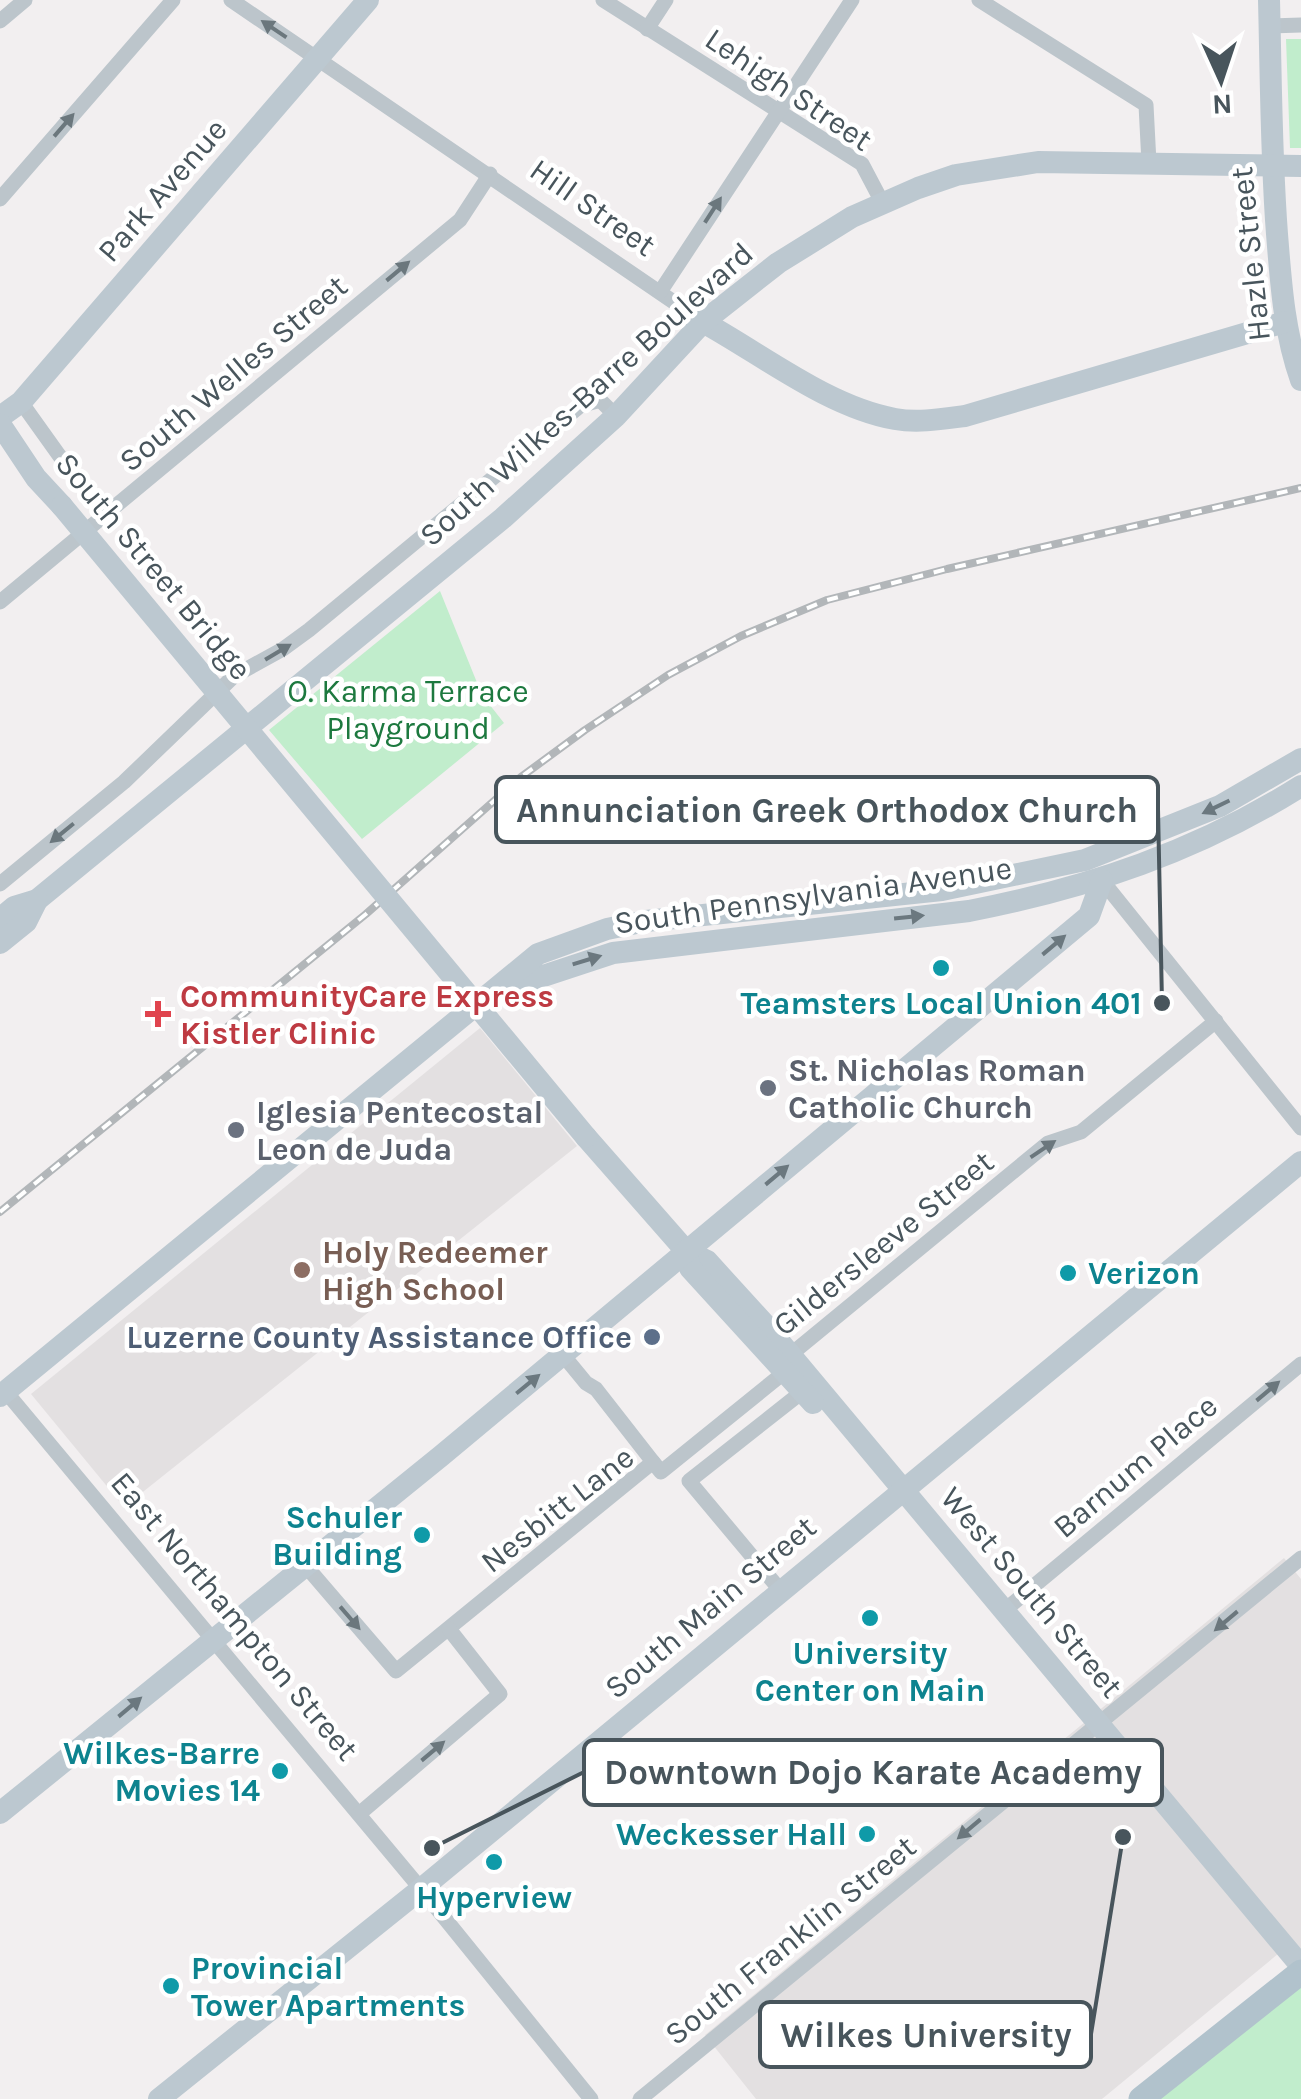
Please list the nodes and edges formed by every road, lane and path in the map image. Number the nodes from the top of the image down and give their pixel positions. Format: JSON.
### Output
{"nodes":[{"id":1,"x":25,"y":0,"type":"edge"},
{"id":2,"x":172,"y":0,"type":"edge"},
{"id":3,"x":231,"y":0,"type":"edge"},
{"id":4,"x":368,"y":0,"type":"edge"},
{"id":5,"x":603,"y":0,"type":"edge"},
{"id":6,"x":666,"y":0,"type":"edge"},
{"id":7,"x":852,"y":0,"type":"edge"},
{"id":8,"x":979,"y":0,"type":"edge"},
{"id":9,"x":1269,"y":0,"type":"edge"},
{"id":10,"x":0,"y":20,"type":"edge"},
{"id":11,"x":1301,"y":25,"type":"edge"},
{"id":12,"x":1270,"y":26,"type":"junction"},
{"id":13,"x":647,"y":29,"type":"junction"},
{"id":14,"x":318,"y":58,"type":"junction"},
{"id":15,"x":779,"y":111,"type":"junction"},
{"id":16,"x":1149,"y":163,"type":"junction"},
{"id":17,"x":1272,"y":165,"type":"junction"},
{"id":18,"x":1301,"y":166,"type":"edge"},
{"id":19,"x":490,"y":174,"type":"junction"},
{"id":20,"x":1,"y":197,"type":"edge"},
{"id":21,"x":882,"y":202,"type":"junction"},
{"id":22,"x":660,"y":292,"type":"junction"},
{"id":23,"x":704,"y":322,"type":"junction"},
{"id":24,"x":1293,"y":322,"type":"edge"},
{"id":25,"x":1301,"y":380,"type":"edge"},
{"id":26,"x":7,"y":409,"type":"edge"},
{"id":27,"x":616,"y":416,"type":"junction"},
{"id":28,"x":108,"y":513,"type":"junction"},
{"id":29,"x":0,"y":602,"type":"edge"},
{"id":30,"x":1301,"y":759,"type":"edge"},
{"id":31,"x":124,"y":782,"type":"junction"},
{"id":32,"x":1301,"y":786,"type":"edge"},
{"id":33,"x":147,"y":812,"type":"junction"},
{"id":34,"x":1084,"y":860,"type":"junction"},
{"id":35,"x":1102,"y":880,"type":"junction"},
{"id":36,"x":0,"y":884,"type":"edge"},
{"id":37,"x":38,"y":900,"type":"junction"},
{"id":38,"x":0,"y":919,"type":"edge"},
{"id":39,"x":0,"y":943,"type":"edge"},
{"id":40,"x":495,"y":992,"type":"junction"},
{"id":41,"x":1216,"y":1021,"type":"junction"},
{"id":42,"x":1301,"y":1128,"type":"edge"},
{"id":43,"x":1301,"y":1162,"type":"edge"},
{"id":44,"x":686,"y":1252,"type":"junction"},
{"id":45,"x":562,"y":1355,"type":"junction"},
{"id":46,"x":787,"y":1364,"type":"junction"},
{"id":47,"x":1301,"y":1364,"type":"edge"},
{"id":48,"x":2,"y":1391,"type":"edge"},
{"id":49,"x":802,"y":1392,"type":"junction"},
{"id":50,"x":838,"y":1416,"type":"junction"},
{"id":51,"x":653,"y":1462,"type":"junction"},
{"id":52,"x":904,"y":1489,"type":"junction"},
{"id":53,"x":1301,"y":1558,"type":"edge"},
{"id":54,"x":305,"y":1566,"type":"junction"},
{"id":55,"x":781,"y":1591,"type":"junction"},
{"id":56,"x":1005,"y":1610,"type":"junction"},
{"id":57,"x":450,"y":1629,"type":"junction"},
{"id":58,"x":212,"y":1640,"type":"junction"},
{"id":59,"x":1099,"y":1724,"type":"junction"},
{"id":60,"x":4,"y":1801,"type":"edge"},
{"id":61,"x":359,"y":1814,"type":"junction"},
{"id":62,"x":422,"y":1888,"type":"junction"},
{"id":63,"x":1301,"y":1969,"type":"edge"},
{"id":64,"x":159,"y":2099,"type":"edge"},
{"id":65,"x":591,"y":2099,"type":"edge"},
{"id":66,"x":640,"y":2099,"type":"edge"},
{"id":67,"x":1141,"y":2099,"type":"edge"}],
"edges":[{"from":1,"to":10,"type":"street"},
{"from":20,"to":2,"type":"street","one_way":true},
{"from":14,"to":3,"type":"street","name":"Hill Street","one_way":true},
{"from":4,"to":14,"type":"main road","name":"Park Avenue"},
{"from":5,"to":13,"type":"street","name":"Lehigh Street"},
{"from":6,"to":13,"type":"street"},
{"from":7,"to":15,"type":"street"},
{"from":8,"to":16,"type":"street"},
{"from":9,"to":12,"type":"main road","name":"Hazle Street"},
{"from":11,"to":12,"type":"street"},
{"from":12,"to":17,"type":"main road","name":"Hazle Street"},
{"from":13,"to":15,"type":"street","name":"Lehigh Street"},
{"from":14,"to":19,"type":"street","name":"Hill Street"},
{"from":14,"to":26,"type":"main road","name":"Park Avenue"},
{"from":15,"to":21,"type":"street","name":"Lehigh Street"},
{"from":22,"to":15,"type":"street","one_way":true},
{"from":16,"to":17,"type":"main road","name":"South Wilkes-Barre Boulevard"},
{"from":16,"to":21,"type":"main road","name":"South Wilkes-Barre Boulevard"},
{"from":17,"to":18,"type":"main road","name":"South Wilkes-Barre Boulevard"},
{"from":17,"to":24,"type":"main road","name":"Hazle Street"},
{"from":19,"to":22,"type":"street","name":"Hill Street"},
{"from":28,"to":19,"type":"street","name":"South Welles Street","one_way":true},
{"from":21,"to":23,"type":"main road","name":"South Wilkes-Barre Boulevard"},
{"from":22,"to":23,"type":"street","name":"Hill Street"},
{"from":23,"to":24,"type":"main road","name":"Hill Street"},
{"from":23,"to":27,"type":"main road","name":"South Wilkes-Barre Boulevard"},
{"from":24,"to":25,"type":"main road","name":"Hazle Street"},
{"from":26,"to":28,"type":"street"},
{"from":26,"to":44,"type":"main road","name":"South Street Bridge","bridge":true},
{"from":31,"to":27,"type":"street","one_way":true},
{"from":27,"to":33,"type":"main road","name":"South Wilkes-Barre Boulevard"},
{"from":28,"to":29,"type":"street","name":"South Welles Street"},
{"from":30,"to":34,"type":"main road","name":"South Pennsylvania Avenue","one_way":true},
{"from":31,"to":33,"type":"street"},
{"from":31,"to":36,"type":"street","one_way":true},
{"from":32,"to":35,"type":"main road","name":"South Pennsylvania Avenue"},
{"from":33,"to":37,"type":"main road","name":"South Wilkes-Barre Boulevard"},
{"from":34,"to":35,"type":"street"},
{"from":34,"to":40,"type":"main road","name":"South Pennsylvania Avenue"},
{"from":40,"to":35,"type":"main road","name":"South Pennsylvania Avenue","one_way":true},
{"from":35,"to":41,"type":"street"},
{"from":44,"to":35,"type":"main road","one_way":true},
{"from":37,"to":38,"type":"main road","name":"South Wilkes-Barre Boulevard"},
{"from":37,"to":39,"type":"main road","name":"South Wilkes-Barre Boulevard"},
{"from":40,"to":48,"type":"main road","name":"South Pennsylvania Avenue"},
{"from":41,"to":42,"type":"street"},
{"from":46,"to":41,"type":"street","name":"Gildersleeve Street","one_way":true},
{"from":43,"to":52,"type":"main road","name":"South Main Street"},
{"from":44,"to":45,"type":"main road"},
{"from":44,"to":46,"type":"main road","name":"South Street Bridge"},
{"from":45,"to":51,"type":"street"},
{"from":54,"to":45,"type":"main road","one_way":true},
{"from":46,"to":49,"type":"main road"},
{"from":46,"to":50,"type":"main road"},
{"from":46,"to":51,"type":"street","name":"Nesbitt Lane"},
{"from":56,"to":47,"type":"street","name":"Barnum Place","one_way":true},
{"from":48,"to":58,"type":"street","name":"East Northampton Street"},
{"from":49,"to":50,"type":"main road"},
{"from":49,"to":55,"type":"street"},
{"from":50,"to":52,"type":"main road","name":"West South Street"},
{"from":51,"to":57,"type":"street","name":"Nesbitt Lane"},
{"from":52,"to":55,"type":"main road","name":"South Main Street"},
{"from":52,"to":56,"type":"main road","name":"West South Street"},
{"from":53,"to":59,"type":"street","name":"South Franklin Street","one_way":true},
{"from":54,"to":57,"type":"street","name":"Nesbitt Lane","one_way":true},
{"from":54,"to":58,"type":"main road"},
{"from":55,"to":62,"type":"main road","name":"South Main Street"},
{"from":56,"to":59,"type":"main road","name":"West South Street"},
{"from":61,"to":57,"type":"street","one_way":true},
{"from":60,"to":58,"type":"main road","one_way":true},
{"from":58,"to":61,"type":"street","name":"East Northampton Street"},
{"from":59,"to":63,"type":"main road","name":"West South Street"},
{"from":59,"to":66,"type":"street","name":"South Franklin Street","one_way":true},
{"from":61,"to":62,"type":"street","name":"East Northampton Street"},
{"from":62,"to":64,"type":"main road","name":"South Main Street"},
{"from":62,"to":65,"type":"street","name":"East Northampton Street"},
{"from":63,"to":67,"type":"main road"}]}
